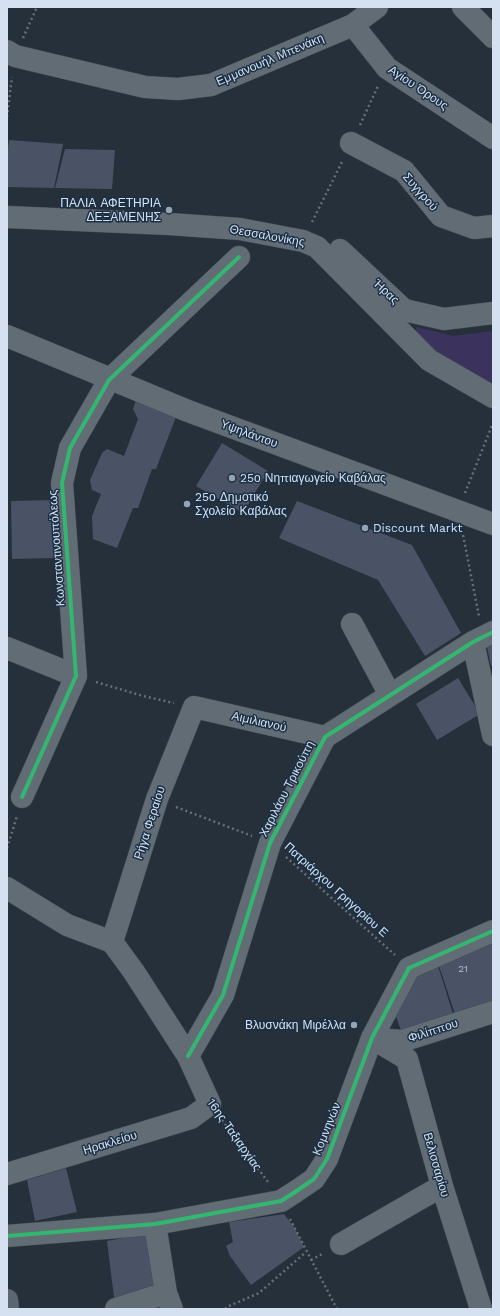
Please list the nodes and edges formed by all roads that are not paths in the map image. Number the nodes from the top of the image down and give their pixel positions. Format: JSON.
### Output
{"nodes":[{"id":1,"x":377,"y":7,"type":"edge"},
{"id":2,"x":463,"y":7,"type":"edge"},
{"id":3,"x":353,"y":25,"type":"junction"},
{"id":4,"x":493,"y":37,"type":"edge"},
{"id":5,"x":11,"y":54,"type":"edge"},
{"id":6,"x":493,"y":138,"type":"edge"},
{"id":7,"x":352,"y":143,"type":"dead end"},
{"id":8,"x":7,"y":217,"type":"edge"},
{"id":9,"x":493,"y":226,"type":"edge"},
{"id":10,"x":317,"y":247,"type":"junction"},
{"id":11,"x":239,"y":257,"type":"dead end"},
{"id":12,"x":493,"y":314,"type":"edge"},
{"id":13,"x":7,"y":336,"type":"edge"},
{"id":14,"x":109,"y":380,"type":"junction"},
{"id":15,"x":493,"y":397,"type":"edge"},
{"id":16,"x":493,"y":524,"type":"edge"},
{"id":17,"x":352,"y":624,"type":"dead end"},
{"id":18,"x":493,"y":632,"type":"edge"},
{"id":19,"x":473,"y":642,"type":"junction"},
{"id":20,"x":7,"y":648,"type":"edge"},
{"id":21,"x":76,"y":676,"type":"junction"},
{"id":22,"x":390,"y":695,"type":"junction"},
{"id":23,"x":194,"y":707,"type":"joint"},
{"id":24,"x":493,"y":735,"type":"edge"},
{"id":25,"x":325,"y":737,"type":"junction"},
{"id":26,"x":22,"y":797,"type":"road end"},
{"id":27,"x":7,"y":888,"type":"edge"},
{"id":28,"x":493,"y":931,"type":"edge"},
{"id":29,"x":112,"y":942,"type":"junction"},
{"id":30,"x":493,"y":1012,"type":"edge"},
{"id":31,"x":372,"y":1038,"type":"junction"},
{"id":32,"x":405,"y":1050,"type":"junction"},
{"id":33,"x":188,"y":1056,"type":"junction"},
{"id":34,"x":210,"y":1104,"type":"joint"},
{"id":35,"x":7,"y":1174,"type":"edge"},
{"id":36,"x":442,"y":1186,"type":"junction"},
{"id":37,"x":155,"y":1224,"type":"junction"},
{"id":38,"x":7,"y":1236,"type":"edge"},
{"id":39,"x":341,"y":1244,"type":"dead end"},
{"id":40,"x":7,"y":1300,"type":"edge"},
{"id":41,"x":169,"y":1301,"type":"edge"},
{"id":42,"x":8,"y":1309,"type":"edge"},
{"id":43,"x":116,"y":1309,"type":"edge"},
{"id":44,"x":481,"y":1309,"type":"edge"}],
"edges":[{"from":1,"to":3,"type":"street","name":"Εμμανουήλ Μπενάκη"},
{"from":2,"to":4,"type":"street"},
{"from":3,"to":5,"type":"street","name":"Εμμανουήλ Μπενάκη"},
{"from":3,"to":6,"type":"street","name":"Αγίου Όρους"},
{"from":7,"to":9,"type":"street","name":"Συγγρού"},
{"from":8,"to":10,"type":"street","name":"Θεσσαλονίκης"},
{"from":10,"to":12,"type":"street","name":"Ήρας"},
{"from":10,"to":15,"type":"street","name":"Θεσσαλονίκης"},
{"from":11,"to":14,"type":"street","name":"Κωνσταντινουπόλεως"},
{"from":13,"to":14,"type":"street","name":"Υψηλάντου"},
{"from":14,"to":16,"type":"street","name":"Υψηλάντου"},
{"from":14,"to":21,"type":"street","name":"Κωνσταντινουπόλεως"},
{"from":17,"to":22,"type":"street"},
{"from":18,"to":19,"type":"street","name":"Χαριλάου Τρικούπη"},
{"from":19,"to":22,"type":"street","name":"Χαριλάου Τρικούπη"},
{"from":19,"to":24,"type":"street"},
{"from":20,"to":21,"type":"street"},
{"from":21,"to":26,"type":"street","name":"Κωνσταντινουπόλεως"},
{"from":22,"to":25,"type":"street","name":"Χαριλάου Τρικούπη"},
{"from":23,"to":25,"type":"street","name":"Αιμιλιανού"},
{"from":23,"to":29,"type":"street","name":"Ρήγα Φεραίου"},
{"from":25,"to":33,"type":"street","name":"Χαριλάου Τρικούπη"},
{"from":27,"to":29,"type":"street"},
{"from":28,"to":31,"type":"street","name":"Κομνηνών"},
{"from":29,"to":33,"type":"street","name":"16ης Ταξιαρχίας"},
{"from":30,"to":32,"type":"street","name":"Φιλίππου"},
{"from":31,"to":32,"type":"street"},
{"from":31,"to":37,"type":"street","name":"Κομνηνών"},
{"from":32,"to":36,"type":"street","name":"Βελισσαρίου"},
{"from":33,"to":34,"type":"street","name":"16ης Ταξιαρχίας"},
{"from":34,"to":35,"type":"street","name":"Ηρακλείου"},
{"from":36,"to":39,"type":"street"},
{"from":36,"to":44,"type":"street","name":"Βελισσαρίου"},
{"from":37,"to":38,"type":"street","name":"Κομνηνών"},
{"from":37,"to":41,"type":"street"},
{"from":40,"to":42,"type":"main road"},
{"from":41,"to":43,"type":"street"}]}
